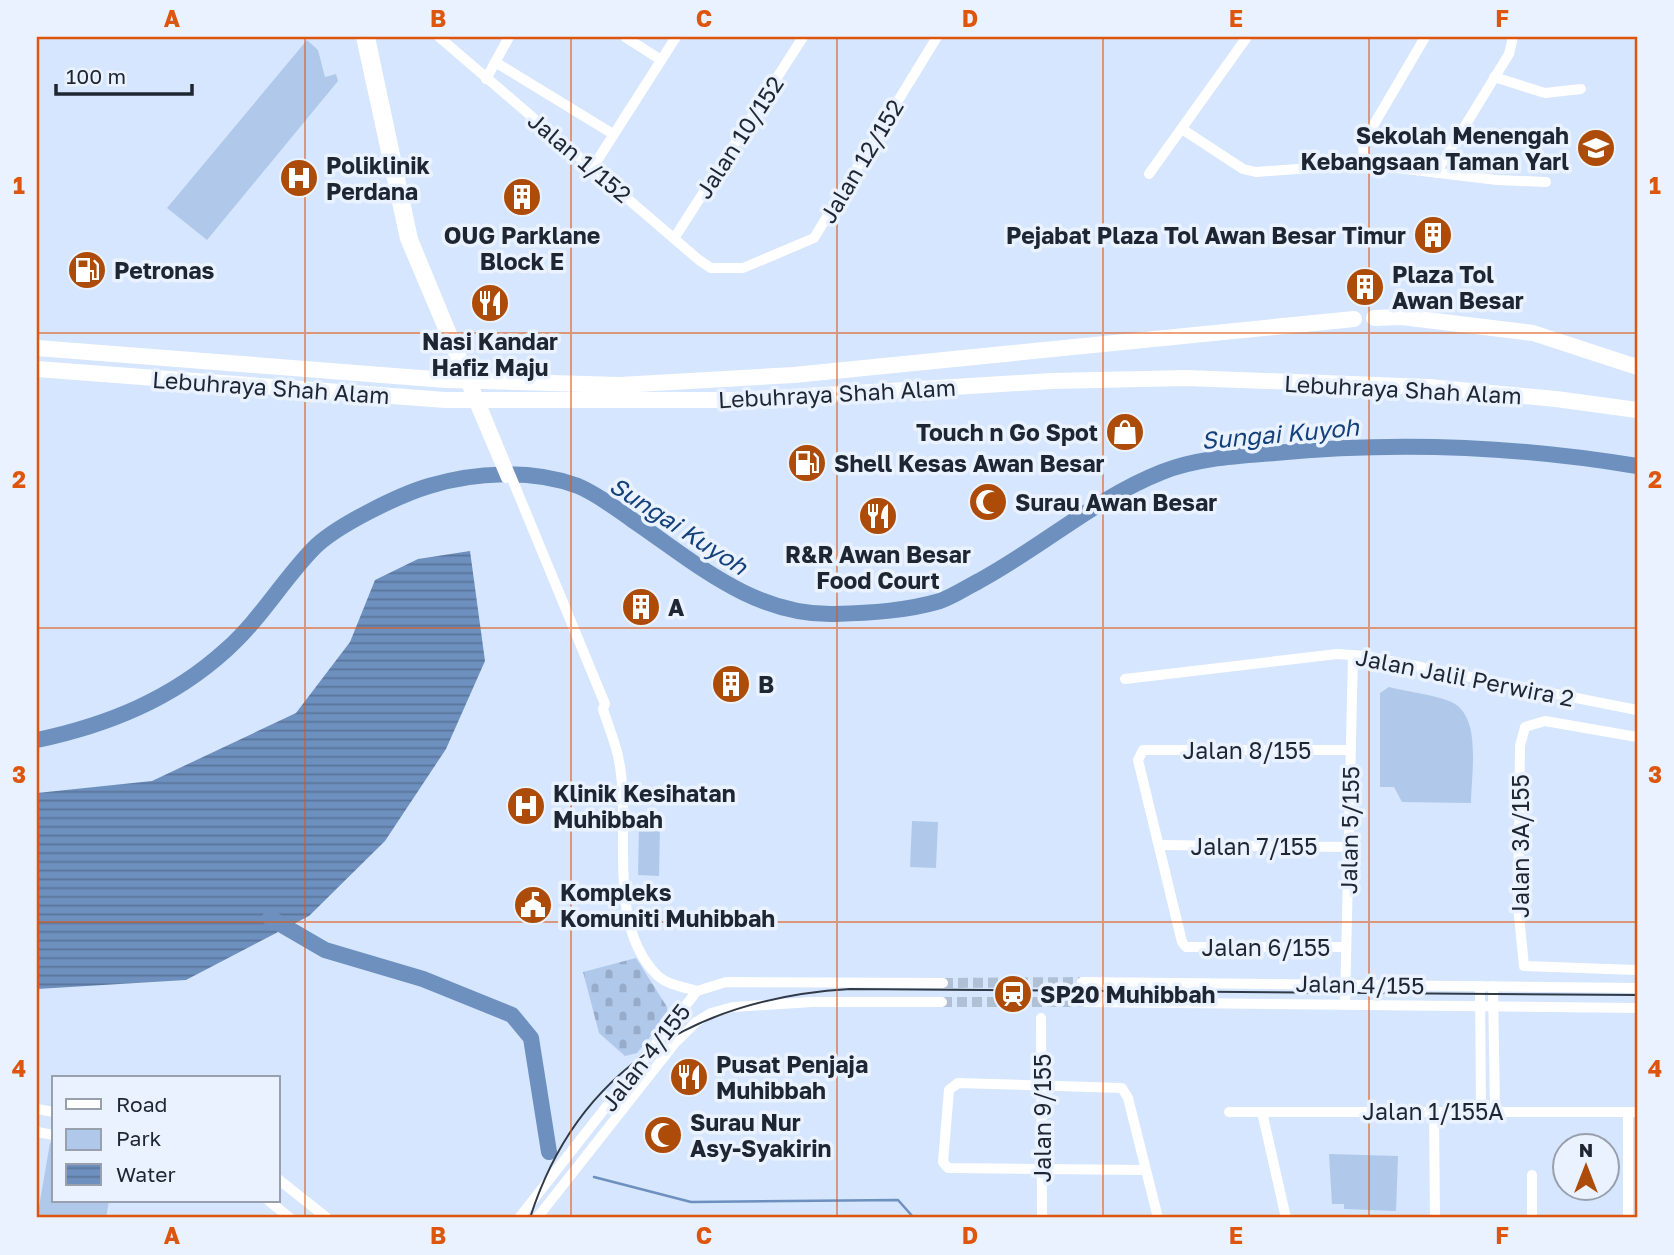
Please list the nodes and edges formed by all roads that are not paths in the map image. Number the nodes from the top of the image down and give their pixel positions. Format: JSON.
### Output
{"nodes":[{"id":1,"x":361,"y":37,"type":"edge"},
{"id":2,"x":370,"y":37,"type":"edge"},
{"id":3,"x":439,"y":37,"type":"edge"},
{"id":4,"x":509,"y":37,"type":"edge"},
{"id":5,"x":625,"y":37,"type":"edge"},
{"id":6,"x":676,"y":37,"type":"edge"},
{"id":7,"x":803,"y":37,"type":"edge"},
{"id":8,"x":937,"y":37,"type":"edge"},
{"id":9,"x":1247,"y":37,"type":"edge"},
{"id":10,"x":1513,"y":37,"type":"edge"},
{"id":11,"x":1424,"y":39,"type":"dead end"},
{"id":12,"x":661,"y":60,"type":"junction"},
{"id":13,"x":495,"y":62,"type":"junction"},
{"id":14,"x":1494,"y":76,"type":"junction"},
{"id":15,"x":486,"y":79,"type":"junction"},
{"id":16,"x":1581,"y":89,"type":"dead end"},
{"id":17,"x":1182,"y":129,"type":"junction"},
{"id":18,"x":613,"y":134,"type":"junction"},
{"id":19,"x":391,"y":152,"type":"junction"},
{"id":20,"x":1364,"y":164,"type":"junction"},
{"id":21,"x":593,"y":167,"type":"junction"},
{"id":22,"x":1436,"y":173,"type":"junction"},
{"id":23,"x":1149,"y":174,"type":"dead end"},
{"id":24,"x":1546,"y":182,"type":"dead end"},
{"id":25,"x":675,"y":237,"type":"junction"},
{"id":26,"x":723,"y":270,"type":"joint"},
{"id":27,"x":1374,"y":318,"type":"dead end"},
{"id":28,"x":1354,"y":319,"type":"dead end"},
{"id":29,"x":37,"y":348,"type":"edge"},
{"id":30,"x":1637,"y":367,"type":"edge"},
{"id":31,"x":37,"y":369,"type":"edge"},
{"id":32,"x":1637,"y":410,"type":"edge"},
{"id":33,"x":1353,"y":655,"type":"junction"},
{"id":34,"x":1125,"y":679,"type":"dead end"},
{"id":35,"x":1637,"y":710,"type":"edge"},
{"id":36,"x":1637,"y":737,"type":"edge"},
{"id":37,"x":1351,"y":750,"type":"junction"},
{"id":38,"x":1159,"y":845,"type":"junction"},
{"id":39,"x":1349,"y":846,"type":"junction"},
{"id":40,"x":1346,"y":947,"type":"junction"},
{"id":41,"x":1637,"y":970,"type":"edge"},
{"id":42,"x":1082,"y":982,"type":"tunnel mouth"},
{"id":43,"x":943,"y":983,"type":"tunnel mouth"},
{"id":44,"x":1345,"y":983,"type":"junction"},
{"id":45,"x":1480,"y":986,"type":"junction"},
{"id":46,"x":1493,"y":986,"type":"junction"},
{"id":47,"x":1637,"y":988,"type":"edge"},
{"id":48,"x":697,"y":991,"type":"junction"},
{"id":49,"x":942,"y":1002,"type":"tunnel mouth"},
{"id":50,"x":1084,"y":1002,"type":"tunnel mouth"},
{"id":51,"x":1345,"y":1005,"type":"junction"},
{"id":52,"x":1493,"y":1006,"type":"junction"},
{"id":53,"x":1480,"y":1007,"type":"junction"},
{"id":54,"x":1637,"y":1008,"type":"edge"},
{"id":55,"x":1041,"y":1018,"type":"dead end"},
{"id":56,"x":1042,"y":1084,"type":"junction"},
{"id":57,"x":1434,"y":1111,"type":"junction"},
{"id":58,"x":1480,"y":1111,"type":"junction"},
{"id":59,"x":1495,"y":1111,"type":"junction"},
{"id":60,"x":1229,"y":1112,"type":"dead end"},
{"id":61,"x":1262,"y":1112,"type":"junction"},
{"id":62,"x":1633,"y":1112,"type":"edge"},
{"id":63,"x":1042,"y":1169,"type":"junction"},
{"id":64,"x":1145,"y":1170,"type":"junction"},
{"id":65,"x":1532,"y":1175,"type":"dead end"},
{"id":66,"x":280,"y":1181,"type":"edge"},
{"id":67,"x":270,"y":1202,"type":"edge"},
{"id":68,"x":290,"y":1218,"type":"edge"},
{"id":69,"x":327,"y":1218,"type":"edge"},
{"id":70,"x":519,"y":1218,"type":"edge"},
{"id":71,"x":537,"y":1218,"type":"edge"},
{"id":72,"x":1042,"y":1218,"type":"edge"},
{"id":73,"x":1158,"y":1218,"type":"edge"},
{"id":74,"x":1286,"y":1218,"type":"edge"},
{"id":75,"x":1435,"y":1218,"type":"edge"},
{"id":76,"x":1532,"y":1218,"type":"edge"},
{"id":77,"x":1628,"y":1218,"type":"edge"}],
"edges":[{"from":1,"to":19,"type":"street"},
{"from":2,"to":19,"type":"street"},
{"from":3,"to":15,"type":"street","name":"Jalan 1/152"},
{"from":4,"to":13,"type":"street"},
{"from":5,"to":12,"type":"street"},
{"from":6,"to":12,"type":"street"},
{"from":7,"to":25,"type":"street","name":"Jalan 10/152"},
{"from":8,"to":26,"type":"street","name":"Jalan 12/152"},
{"from":9,"to":17,"type":"street"},
{"from":10,"to":14,"type":"street"},
{"from":11,"to":20,"type":"street"},
{"from":12,"to":18,"type":"street"},
{"from":13,"to":15,"type":"street"},
{"from":13,"to":18,"type":"street"},
{"from":14,"to":16,"type":"street"},
{"from":14,"to":22,"type":"street"},
{"from":15,"to":21,"type":"street","name":"Jalan 1/152"},
{"from":17,"to":20,"type":"street"},
{"from":17,"to":23,"type":"street"},
{"from":18,"to":21,"type":"street"},
{"from":19,"to":48,"type":"street"},
{"from":20,"to":22,"type":"street"},
{"from":21,"to":25,"type":"street","name":"Jalan 1/152"},
{"from":22,"to":24,"type":"street"},
{"from":25,"to":26,"type":"street","name":"Jalan 1/152"},
{"from":27,"to":30,"type":"highway"},
{"from":28,"to":29,"type":"highway","name":"Lebuhraya Shah Alam"},
{"from":31,"to":32,"type":"highway","name":"Lebuhraya Shah Alam"},
{"from":33,"to":34,"type":"street","name":"Jalan Jalil Perwira 2"},
{"from":33,"to":35,"type":"street","name":"Jalan Jalil Perwira 2"},
{"from":33,"to":37,"type":"street","name":"Jalan 5/155"},
{"from":36,"to":41,"type":"street","name":"Jalan 3A/155"},
{"from":37,"to":38,"type":"street","name":"Jalan 8/155"},
{"from":37,"to":39,"type":"street","name":"Jalan 5/155"},
{"from":38,"to":39,"type":"street","name":"Jalan 7/155"},
{"from":38,"to":40,"type":"street","name":"Jalan 6/155"},
{"from":39,"to":40,"type":"street","name":"Jalan 5/155"},
{"from":40,"to":44,"type":"street","name":"Jalan 5/155"},
{"from":42,"to":44,"type":"street","name":"Jalan 4/155"},
{"from":43,"to":48,"type":"street","name":"Jalan 4/155"},
{"from":44,"to":45,"type":"street","name":"Jalan 4/155"},
{"from":44,"to":51,"type":"street","name":"Jalan 5/155"},
{"from":45,"to":46,"type":"street","name":"Jalan 4/155"},
{"from":45,"to":53,"type":"street"},
{"from":46,"to":47,"type":"street","name":"Jalan 4/155"},
{"from":46,"to":52,"type":"street"},
{"from":48,"to":70,"type":"street","name":"Jalan 4/155"},
{"from":49,"to":71,"type":"street","name":"Jalan 4/155"},
{"from":50,"to":51,"type":"street","name":"Jalan 4/155"},
{"from":51,"to":53,"type":"street","name":"Jalan 4/155"},
{"from":52,"to":53,"type":"street","name":"Jalan 4/155"},
{"from":52,"to":54,"type":"street","name":"Jalan 4/155"},
{"from":52,"to":59,"type":"street"},
{"from":53,"to":58,"type":"street"},
{"from":55,"to":56,"type":"street","name":"Jalan 9/155"},
{"from":56,"to":63,"type":"street","name":"Jalan 9/155"},
{"from":56,"to":63,"type":"street"},
{"from":56,"to":64,"type":"street"},
{"from":57,"to":58,"type":"street","name":"Jalan 1/155A"},
{"from":57,"to":61,"type":"street","name":"Jalan 1/155A"},
{"from":57,"to":75,"type":"street"},
{"from":58,"to":59,"type":"street","name":"Jalan 1/155A"},
{"from":59,"to":62,"type":"street","name":"Jalan 1/155A"},
{"from":60,"to":61,"type":"street","name":"Jalan 1/155A"},
{"from":61,"to":74,"type":"street"},
{"from":62,"to":77,"type":"street"},
{"from":63,"to":64,"type":"street"},
{"from":63,"to":72,"type":"street","name":"Jalan 9/155"},
{"from":64,"to":73,"type":"street"},
{"from":65,"to":76,"type":"street"},
{"from":66,"to":69,"type":"street"},
{"from":67,"to":68,"type":"street"}]}
